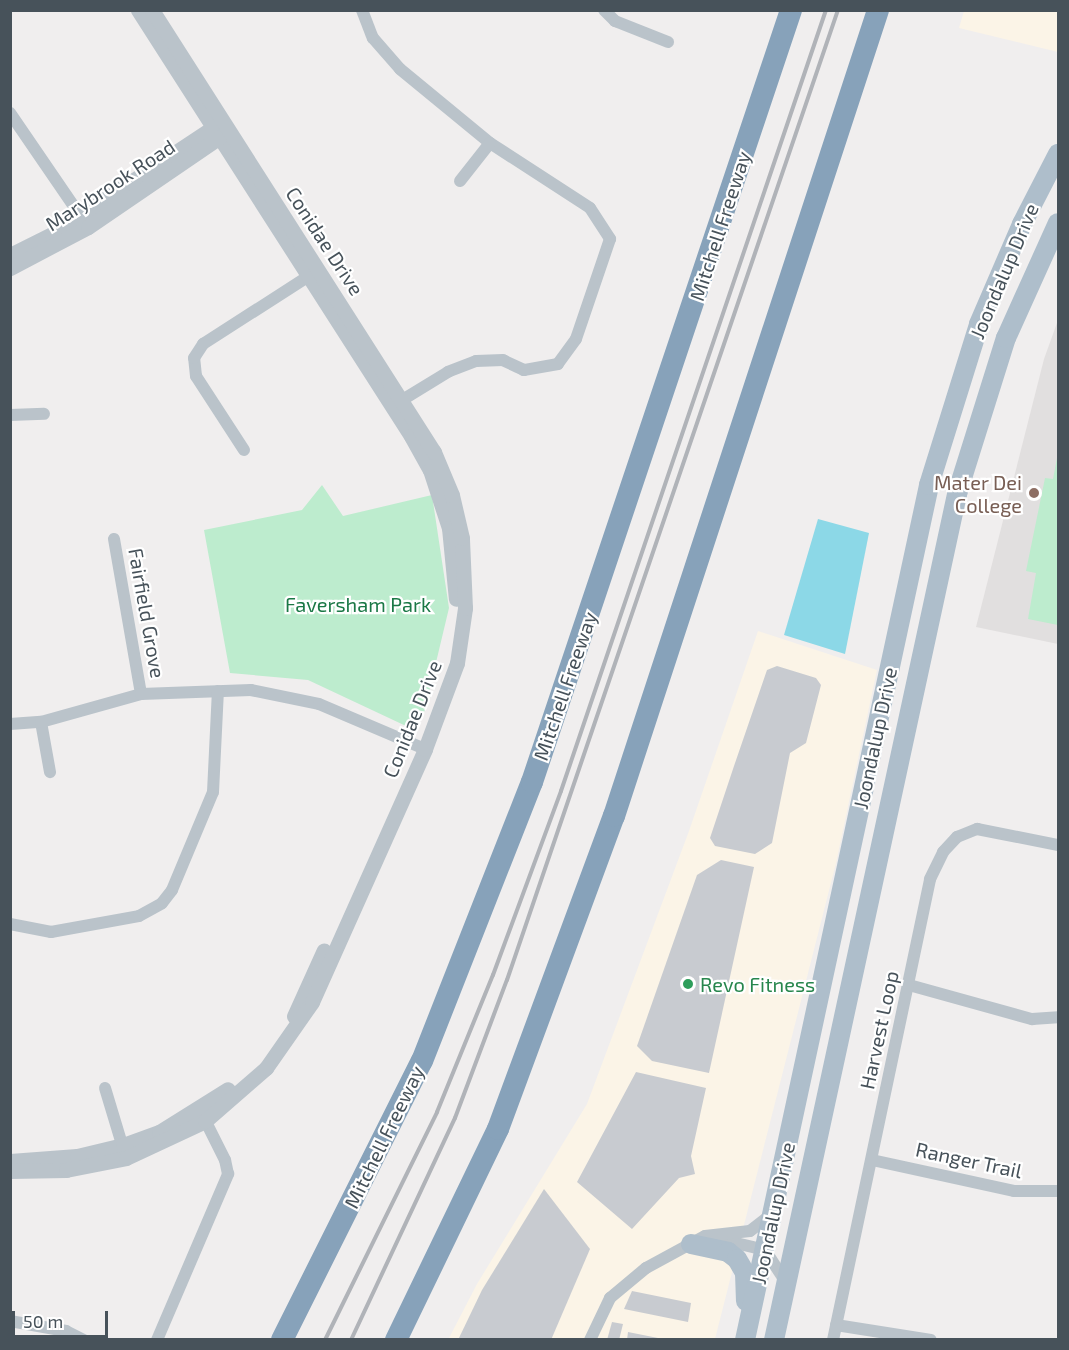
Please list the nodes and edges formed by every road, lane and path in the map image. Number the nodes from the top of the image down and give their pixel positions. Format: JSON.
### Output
{"nodes":[{"id":1,"x":138,"y":10,"type":"edge"},
{"id":2,"x":152,"y":10,"type":"edge"},
{"id":3,"x":362,"y":10,"type":"edge"},
{"id":4,"x":604,"y":10,"type":"edge"},
{"id":5,"x":791,"y":10,"type":"edge"},
{"id":6,"x":878,"y":10,"type":"edge"},
{"id":7,"x":668,"y":42,"type":"dead end"},
{"id":8,"x":10,"y":113,"type":"edge"},
{"id":9,"x":221,"y":130,"type":"junction"},
{"id":10,"x":490,"y":143,"type":"junction"},
{"id":11,"x":1059,"y":154,"type":"edge"},
{"id":12,"x":460,"y":181,"type":"dead end"},
{"id":13,"x":84,"y":221,"type":"junction"},
{"id":14,"x":1059,"y":223,"type":"edge"},
{"id":15,"x":10,"y":255,"type":"edge"},
{"id":16,"x":10,"y":268,"type":"edge"},
{"id":17,"x":314,"y":273,"type":"junction"},
{"id":18,"x":398,"y":403,"type":"junction"},
{"id":19,"x":44,"y":414,"type":"dead end"},
{"id":20,"x":10,"y":415,"type":"edge"},
{"id":21,"x":244,"y":450,"type":"dead end"},
{"id":22,"x":114,"y":539,"type":"dead end"},
{"id":23,"x":219,"y":691,"type":"junction"},
{"id":24,"x":141,"y":694,"type":"junction"},
{"id":25,"x":41,"y":722,"type":"junction"},
{"id":26,"x":10,"y":724,"type":"edge"},
{"id":27,"x":420,"y":747,"type":"junction"},
{"id":28,"x":50,"y":772,"type":"dead end"},
{"id":29,"x":881,"y":843,"type":"junction"},
{"id":30,"x":1059,"y":845,"type":"edge"},
{"id":31,"x":844,"y":883,"type":"junction"},
{"id":32,"x":10,"y":924,"type":"edge"},
{"id":33,"x":909,"y":985,"type":"junction"},
{"id":34,"x":1059,"y":1017,"type":"edge"},
{"id":35,"x":105,"y":1088,"type":"dead end"},
{"id":36,"x":202,"y":1116,"type":"junction"},
{"id":37,"x":124,"y":1152,"type":"junction"},
{"id":38,"x":872,"y":1160,"type":"junction"},
{"id":39,"x":10,"y":1161,"type":"edge"},
{"id":40,"x":10,"y":1171,"type":"edge"},
{"id":41,"x":1059,"y":1191,"type":"edge"},
{"id":42,"x":772,"y":1214,"type":"junction"},
{"id":43,"x":698,"y":1240,"type":"junction"},
{"id":44,"x":765,"y":1250,"type":"junction"},
{"id":45,"x":785,"y":1281,"type":"junction"},
{"id":46,"x":310,"y":1286,"type":"junction"},
{"id":47,"x":10,"y":1321,"type":"edge"},
{"id":48,"x":836,"y":1325,"type":"junction"},
{"id":49,"x":747,"y":1334,"type":"edge"},
{"id":50,"x":84,"y":1340,"type":"edge"},
{"id":51,"x":157,"y":1340,"type":"edge"},
{"id":52,"x":274,"y":1340,"type":"edge"},
{"id":53,"x":282,"y":1340,"type":"edge"},
{"id":54,"x":396,"y":1340,"type":"edge"},
{"id":55,"x":590,"y":1340,"type":"edge"},
{"id":56,"x":774,"y":1340,"type":"edge"},
{"id":57,"x":833,"y":1340,"type":"edge"},
{"id":58,"x":931,"y":1340,"type":"edge"}],
"edges":[{"from":1,"to":9,"type":"street","name":"Conidae Drive"},
{"from":2,"to":9,"type":"street","name":"Conidae Drive"},
{"from":3,"to":10,"type":"street"},
{"from":4,"to":7,"type":"street"},
{"from":5,"to":46,"type":"highway","name":"Mitchell Freeway"},
{"from":6,"to":54,"type":"highway"},
{"from":8,"to":13,"type":"street"},
{"from":9,"to":13,"type":"street","name":"Marybrook Road"},
{"from":9,"to":17,"type":"street","name":"Conidae Drive"},
{"from":10,"to":12,"type":"street"},
{"from":10,"to":18,"type":"street"},
{"from":11,"to":31,"type":"main road","name":"Joondalup Drive"},
{"from":13,"to":15,"type":"street","name":"Marybrook Road"},
{"from":13,"to":16,"type":"street","name":"Marybrook Road"},
{"from":14,"to":29,"type":"main road","name":"Joondalup Drive"},
{"from":17,"to":18,"type":"street","name":"Conidae Drive"},
{"from":17,"to":21,"type":"street"},
{"from":18,"to":27,"type":"street","name":"Conidae Drive"},
{"from":19,"to":20,"type":"street"},
{"from":22,"to":24,"type":"street","name":"Fairfield Grove"},
{"from":23,"to":24,"type":"street"},
{"from":23,"to":27,"type":"street"},
{"from":23,"to":32,"type":"street"},
{"from":24,"to":25,"type":"street"},
{"from":25,"to":26,"type":"street"},
{"from":25,"to":28,"type":"street"},
{"from":27,"to":36,"type":"street","name":"Conidae Drive"},
{"from":29,"to":31,"type":"main road"},
{"from":29,"to":45,"type":"main road","name":"Joondalup Drive"},
{"from":30,"to":33,"type":"street","name":"Harvest Loop"},
{"from":31,"to":42,"type":"main road","name":"Joondalup Drive"},
{"from":33,"to":34,"type":"street"},
{"from":33,"to":38,"type":"street","name":"Harvest Loop"},
{"from":35,"to":37,"type":"street"},
{"from":36,"to":37,"type":"street","name":"Conidae Drive"},
{"from":36,"to":51,"type":"street"},
{"from":37,"to":39,"type":"street","name":"Conidae Drive"},
{"from":37,"to":40,"type":"street","name":"Conidae Drive"},
{"from":38,"to":41,"type":"street","name":"Ranger Trail"},
{"from":38,"to":48,"type":"street","name":"Harvest Loop"},
{"from":42,"to":43,"type":"street"},
{"from":42,"to":44,"type":"main road","name":"Joondalup Drive"},
{"from":43,"to":44,"type":"street"},
{"from":43,"to":49,"type":"main road"},
{"from":43,"to":55,"type":"street"},
{"from":44,"to":45,"type":"street"},
{"from":44,"to":49,"type":"main road","name":"Joondalup Drive"},
{"from":45,"to":56,"type":"main road","name":"Joondalup Drive"},
{"from":46,"to":52,"type":"highway"},
{"from":46,"to":53,"type":"highway","name":"Mitchell Freeway"},
{"from":47,"to":50,"type":"street"},
{"from":48,"to":57,"type":"street","name":"Harvest Loop"},
{"from":48,"to":58,"type":"street"}]}
